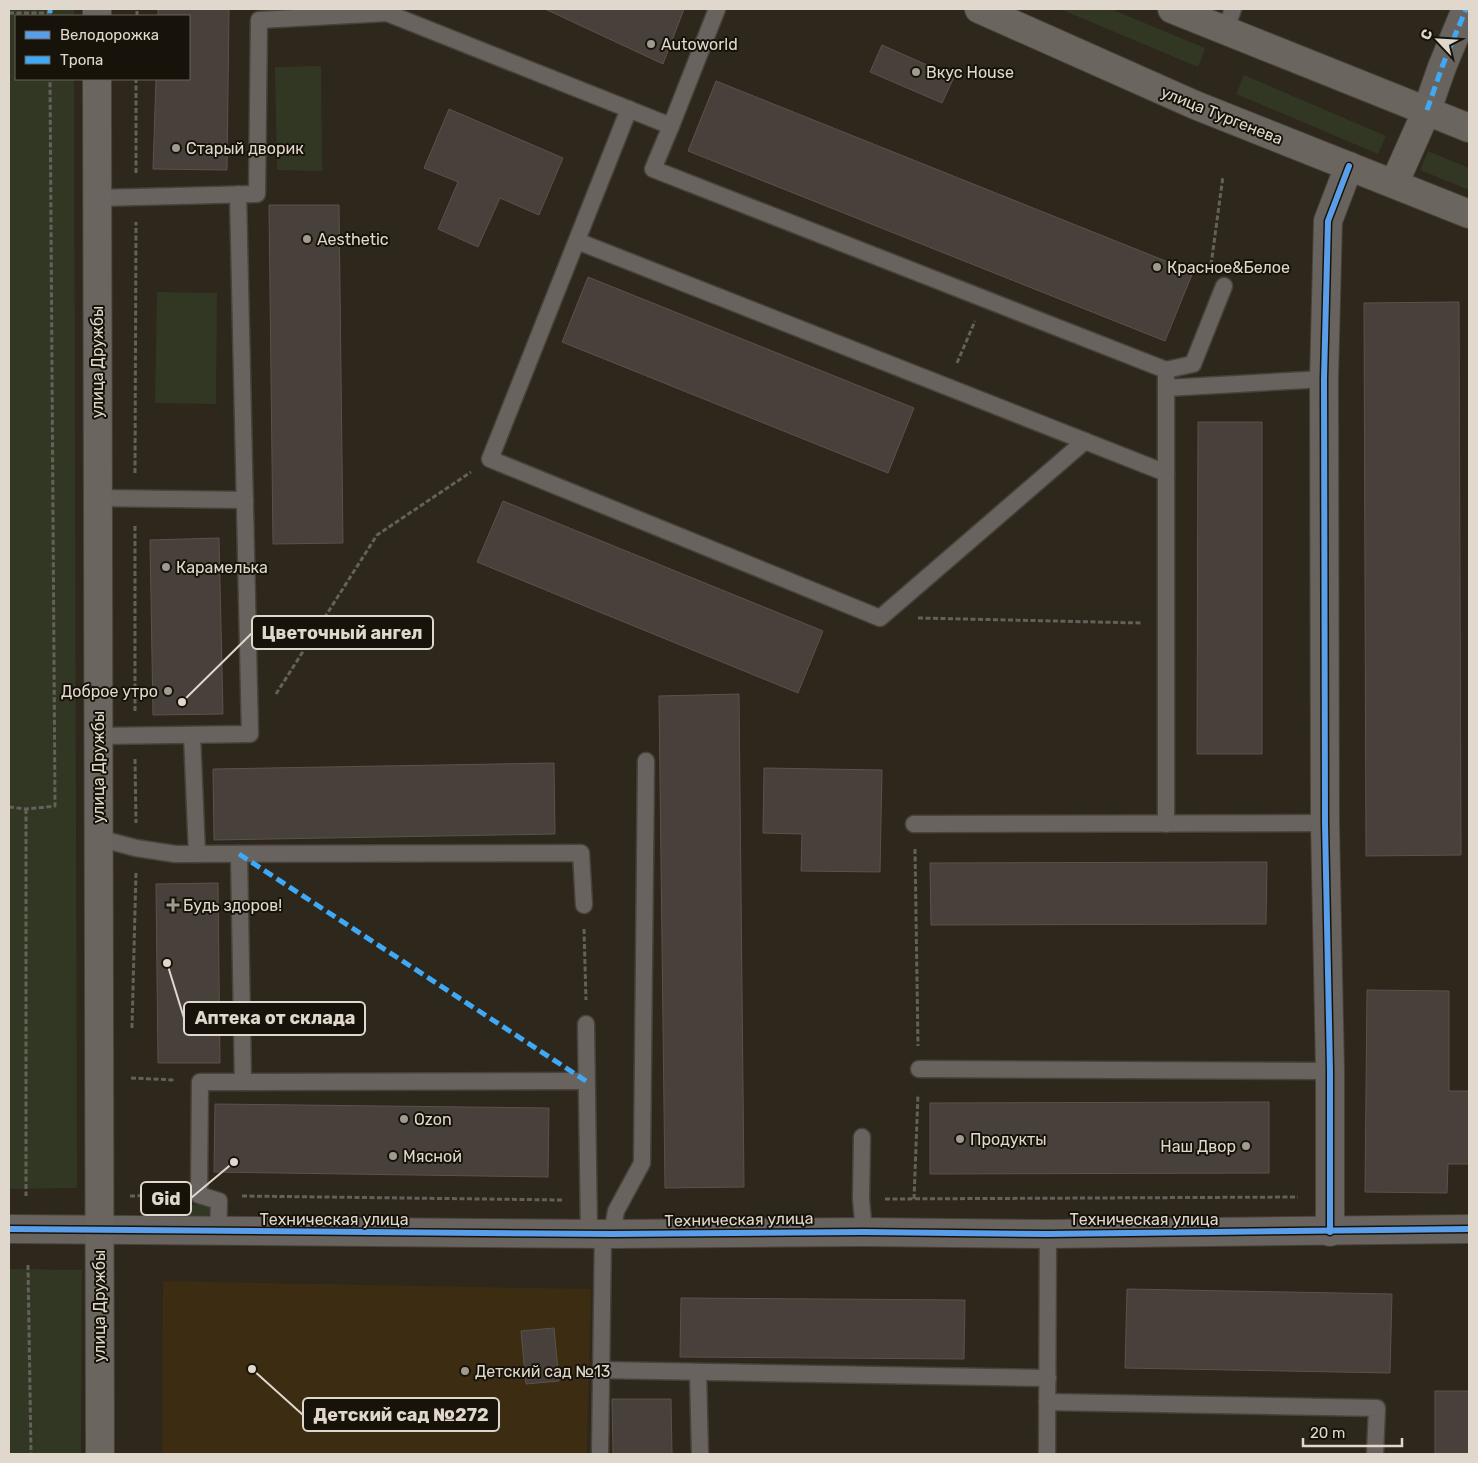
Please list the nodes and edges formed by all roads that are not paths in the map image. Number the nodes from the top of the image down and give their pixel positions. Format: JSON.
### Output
{"nodes":[{"id":1,"x":717,"y":9,"type":"edge"},
{"id":2,"x":979,"y":9,"type":"edge"},
{"id":3,"x":1172,"y":9,"type":"edge"},
{"id":4,"x":1466,"y":9,"type":"edge"},
{"id":5,"x":1230,"y":19,"type":"edge"},
{"id":6,"x":97,"y":80,"type":"edge"},
{"id":7,"x":629,"y":109,"type":"junction"},
{"id":8,"x":1427,"y":110,"type":"junction"},
{"id":9,"x":671,"y":126,"type":"junction"},
{"id":10,"x":1469,"y":128,"type":"edge"},
{"id":11,"x":1349,"y":166,"type":"junction"},
{"id":12,"x":1394,"y":184,"type":"junction"},
{"id":13,"x":238,"y":194,"type":"junction"},
{"id":14,"x":97,"y":198,"type":"junction"},
{"id":15,"x":1469,"y":214,"type":"edge"},
{"id":16,"x":576,"y":241,"type":"junction"},
{"id":17,"x":1224,"y":286,"type":"road end"},
{"id":18,"x":1166,"y":370,"type":"junction"},
{"id":19,"x":1324,"y":379,"type":"junction"},
{"id":20,"x":1166,"y":388,"type":"junction"},
{"id":21,"x":1085,"y":441,"type":"junction"},
{"id":22,"x":1166,"y":473,"type":"junction"},
{"id":23,"x":98,"y":498,"type":"junction"},
{"id":24,"x":245,"y":500,"type":"junction"},
{"id":25,"x":192,"y":735,"type":"junction"},
{"id":26,"x":98,"y":736,"type":"junction"},
{"id":27,"x":646,"y":761,"type":"dead end"},
{"id":28,"x":1325,"y":823,"type":"junction"},
{"id":29,"x":914,"y":824,"type":"road end"},
{"id":30,"x":1166,"y":824,"type":"junction"},
{"id":31,"x":98,"y":838,"type":"junction"},
{"id":32,"x":197,"y":854,"type":"junction"},
{"id":33,"x":239,"y":854,"type":"junction"},
{"id":34,"x":584,"y":905,"type":"road end"},
{"id":35,"x":586,"y":1024,"type":"road end"},
{"id":36,"x":919,"y":1068,"type":"road end"},
{"id":37,"x":1330,"y":1070,"type":"junction"},
{"id":38,"x":586,"y":1081,"type":"junction"},
{"id":39,"x":243,"y":1082,"type":"junction"},
{"id":40,"x":862,"y":1137,"type":"dead end"},
{"id":41,"x":9,"y":1229,"type":"edge"},
{"id":42,"x":98,"y":1229,"type":"junction"},
{"id":43,"x":1469,"y":1230,"type":"edge"},
{"id":44,"x":218,"y":1232,"type":"junction"},
{"id":45,"x":864,"y":1232,"type":"junction"},
{"id":46,"x":1330,"y":1232,"type":"junction"},
{"id":47,"x":601,"y":1234,"type":"junction"},
{"id":48,"x":1048,"y":1234,"type":"junction"},
{"id":49,"x":601,"y":1370,"type":"junction"},
{"id":50,"x":698,"y":1372,"type":"junction"},
{"id":51,"x":1048,"y":1378,"type":"junction"},
{"id":52,"x":1047,"y":1402,"type":"junction"},
{"id":53,"x":100,"y":1454,"type":"edge"},
{"id":54,"x":600,"y":1454,"type":"edge"},
{"id":55,"x":700,"y":1454,"type":"edge"},
{"id":56,"x":1047,"y":1454,"type":"edge"},
{"id":57,"x":1375,"y":1454,"type":"edge"}],
"edges":[{"from":1,"to":9,"type":"lane"},
{"from":2,"to":11,"type":"main road","name":"улица Тургенева"},
{"from":3,"to":5,"type":"main road"},
{"from":4,"to":8,"type":"street"},
{"from":5,"to":8,"type":"main road"},
{"from":6,"to":14,"type":"main road","name":"улица Дружбы"},
{"from":7,"to":9,"type":"lane"},
{"from":7,"to":13,"type":"lane"},
{"from":7,"to":16,"type":"lane"},
{"from":8,"to":10,"type":"main road"},
{"from":8,"to":12,"type":"main road"},
{"from":9,"to":18,"type":"lane"},
{"from":11,"to":12,"type":"main road","name":"улица Тургенева"},
{"from":11,"to":19,"type":"street"},
{"from":12,"to":15,"type":"main road","name":"улица Тургенева"},
{"from":13,"to":14,"type":"lane"},
{"from":13,"to":24,"type":"lane"},
{"from":14,"to":23,"type":"main road","name":"улица Дружбы"},
{"from":16,"to":21,"type":"lane"},
{"from":16,"to":21,"type":"lane"},
{"from":17,"to":18,"type":"lane"},
{"from":18,"to":20,"type":"lane"},
{"from":19,"to":20,"type":"lane"},
{"from":19,"to":28,"type":"street"},
{"from":20,"to":22,"type":"lane"},
{"from":21,"to":22,"type":"lane"},
{"from":22,"to":30,"type":"lane"},
{"from":23,"to":24,"type":"lane"},
{"from":23,"to":26,"type":"main road","name":"улица Дружбы"},
{"from":24,"to":25,"type":"lane"},
{"from":25,"to":26,"type":"lane"},
{"from":25,"to":32,"type":"lane"},
{"from":26,"to":31,"type":"main road","name":"улица Дружбы"},
{"from":27,"to":47,"type":"lane"},
{"from":28,"to":30,"type":"lane"},
{"from":28,"to":37,"type":"street"},
{"from":29,"to":30,"type":"lane"},
{"from":31,"to":32,"type":"lane"},
{"from":31,"to":42,"type":"main road","name":"улица Дружбы"},
{"from":32,"to":33,"type":"lane"},
{"from":33,"to":34,"type":"lane"},
{"from":33,"to":39,"type":"lane"},
{"from":35,"to":38,"type":"lane"},
{"from":36,"to":37,"type":"lane"},
{"from":37,"to":46,"type":"street"},
{"from":38,"to":39,"type":"lane"},
{"from":38,"to":47,"type":"lane"},
{"from":39,"to":44,"type":"lane"},
{"from":40,"to":45,"type":"lane"},
{"from":41,"to":42,"type":"street","name":"Техническая улица"},
{"from":42,"to":44,"type":"street","name":"Техническая улица"},
{"from":42,"to":53,"type":"main road","name":"улица Дружбы"},
{"from":43,"to":46,"type":"street","name":"Техническая улица"},
{"from":44,"to":47,"type":"street","name":"Техническая улица"},
{"from":45,"to":47,"type":"street","name":"Техническая улица"},
{"from":45,"to":48,"type":"street","name":"Техническая улица"},
{"from":46,"to":48,"type":"street","name":"Техническая улица"},
{"from":47,"to":49,"type":"lane"},
{"from":48,"to":51,"type":"lane"},
{"from":49,"to":50,"type":"lane"},
{"from":49,"to":54,"type":"lane"},
{"from":50,"to":51,"type":"lane"},
{"from":50,"to":55,"type":"lane"},
{"from":51,"to":52,"type":"lane"},
{"from":52,"to":56,"type":"lane"},
{"from":52,"to":57,"type":"lane"}]}
